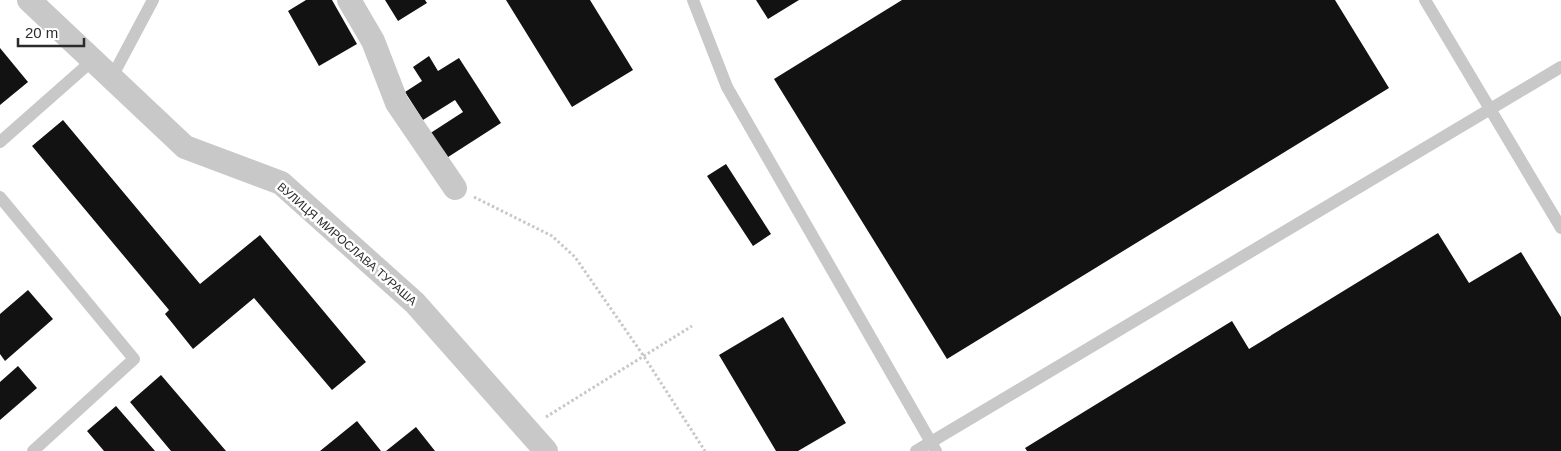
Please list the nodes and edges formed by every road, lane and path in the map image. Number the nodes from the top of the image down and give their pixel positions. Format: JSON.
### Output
{"nodes":[{"id":1,"x":29,"y":0,"type":"edge"},
{"id":2,"x":153,"y":0,"type":"edge"},
{"id":3,"x":349,"y":0,"type":"edge"},
{"id":4,"x":693,"y":0,"type":"edge"},
{"id":5,"x":1424,"y":0,"type":"edge"},
{"id":6,"x":93,"y":60,"type":"junction"},
{"id":7,"x":1561,"y":66,"type":"edge"},
{"id":8,"x":112,"y":77,"type":"junction"},
{"id":9,"x":1490,"y":110,"type":"junction"},
{"id":10,"x":0,"y":142,"type":"edge"},
{"id":11,"x":455,"y":188,"type":"joint"},
{"id":12,"x":0,"y":197,"type":"edge"},
{"id":13,"x":1561,"y":228,"type":"edge"},
{"id":14,"x":692,"y":326,"type":"dead end"},
{"id":15,"x":643,"y":355,"type":"junction"},
{"id":16,"x":528,"y":429,"type":"junction"},
{"id":17,"x":934,"y":447,"type":"edge"},
{"id":18,"x":33,"y":451,"type":"edge"},
{"id":19,"x":546,"y":451,"type":"edge"},
{"id":20,"x":705,"y":451,"type":"edge"},
{"id":21,"x":916,"y":451,"type":"edge"}],
"edges":[{"from":1,"to":6,"type":"street","name":"ВУЛИЦЯ МИРОСЛАВА ТУРАША"},
{"from":2,"to":8,"type":"lane"},
{"from":3,"to":11,"type":"street"},
{"from":4,"to":17,"type":"lane"},
{"from":5,"to":9,"type":"lane"},
{"from":6,"to":8,"type":"street","name":"ВУЛИЦЯ МИРОСЛАВА ТУРАША"},
{"from":6,"to":10,"type":"lane"},
{"from":7,"to":9,"type":"lane"},
{"from":8,"to":16,"type":"street","name":"ВУЛИЦЯ МИРОСЛАВА ТУРАША"},
{"from":9,"to":13,"type":"lane"},
{"from":9,"to":17,"type":"lane"},
{"from":11,"to":15,"type":"path"},
{"from":12,"to":18,"type":"lane"},
{"from":14,"to":15,"type":"path"},
{"from":15,"to":16,"type":"path"},
{"from":15,"to":20,"type":"path"},
{"from":16,"to":19,"type":"street","name":"ВУЛИЦЯ МИРОСЛАВА ТУРАША"},
{"from":17,"to":21,"type":"lane"}]}
